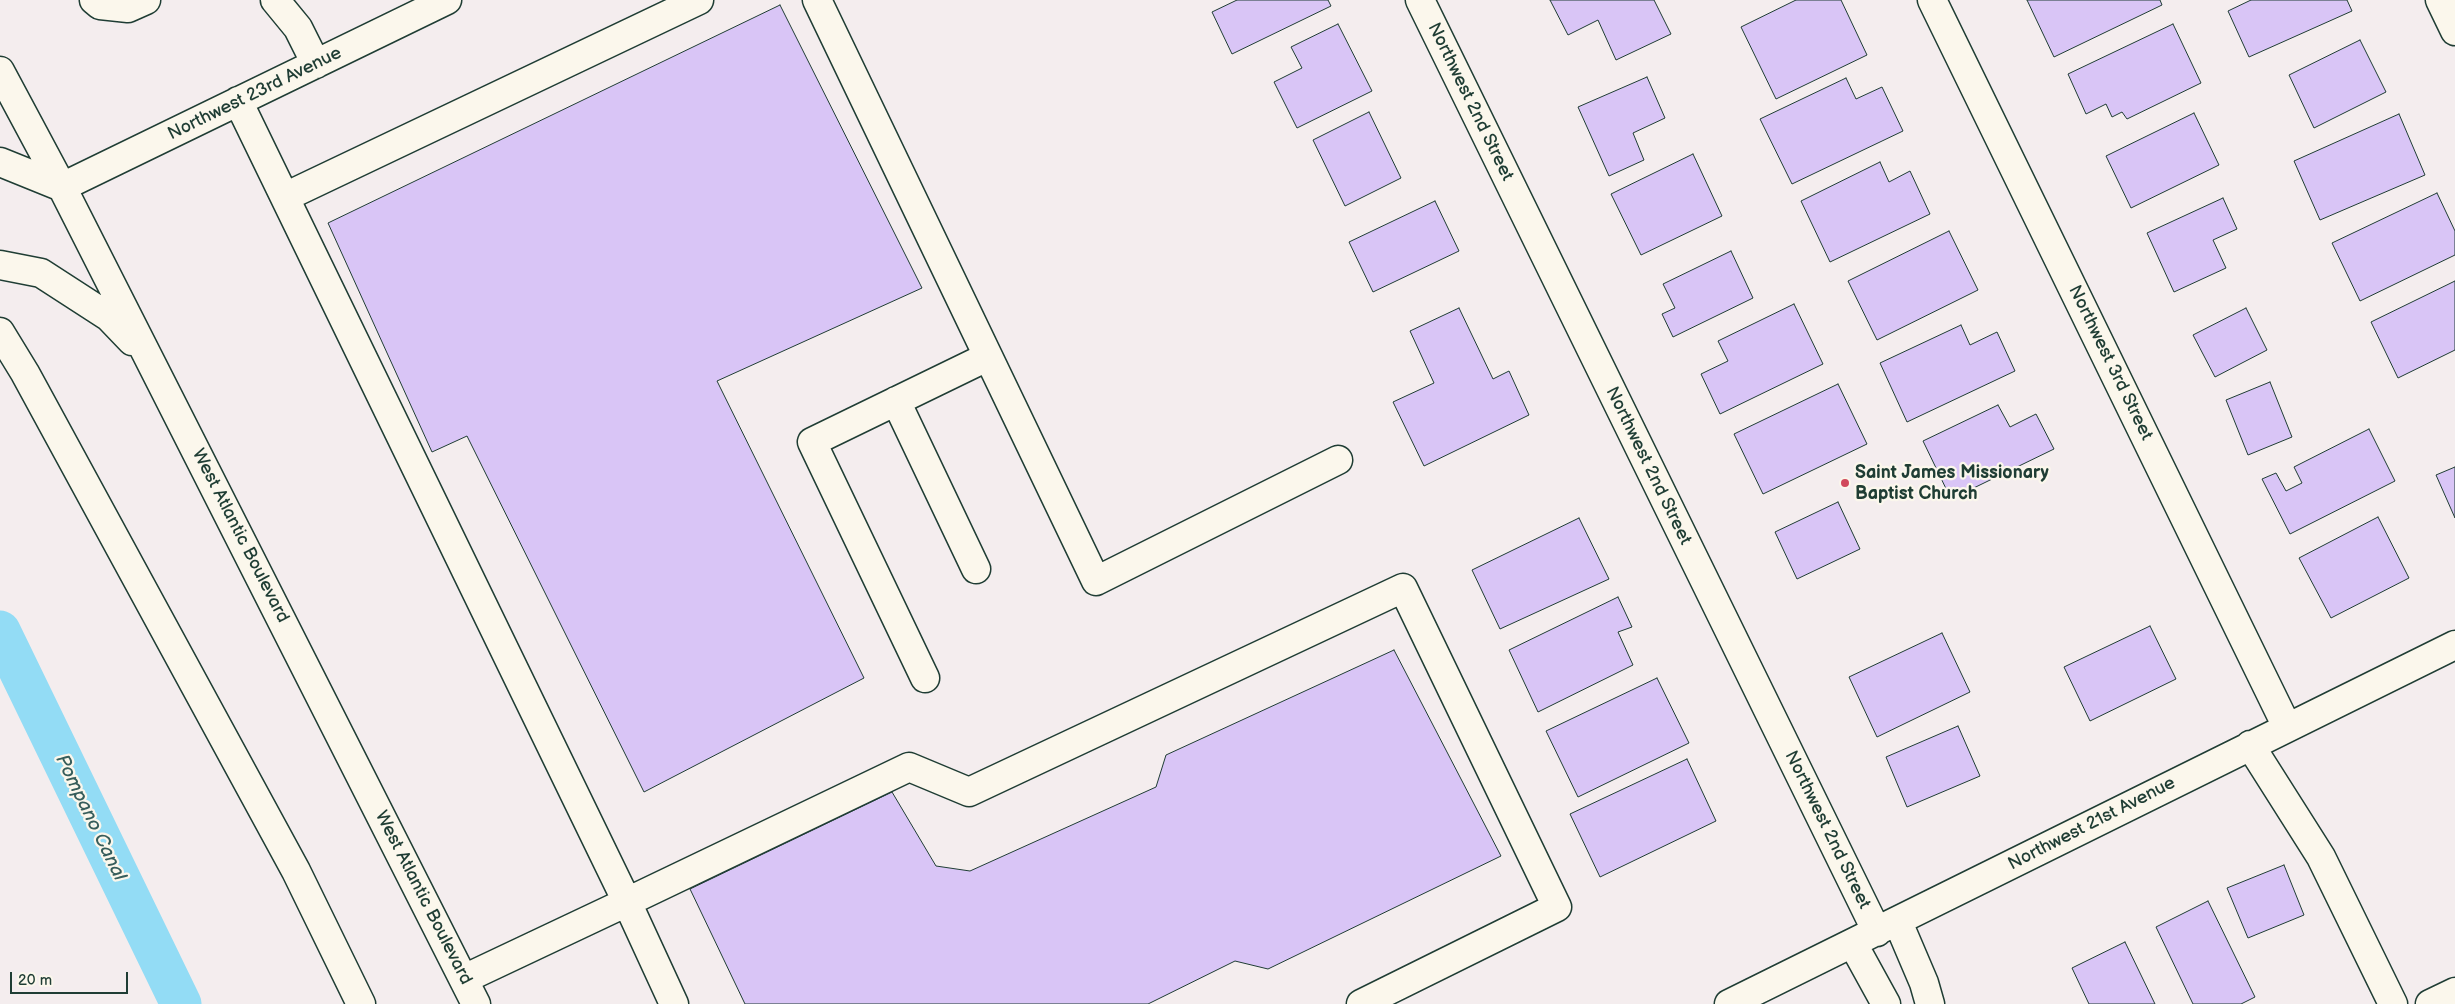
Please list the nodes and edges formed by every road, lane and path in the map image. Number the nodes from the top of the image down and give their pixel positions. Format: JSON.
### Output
{"nodes":[{"id":1,"x":94,"y":0,"type":"edge"},
{"id":2,"x":146,"y":0,"type":"edge"},
{"id":3,"x":275,"y":0,"type":"edge"},
{"id":4,"x":447,"y":0,"type":"edge"},
{"id":5,"x":699,"y":0,"type":"edge"},
{"id":6,"x":817,"y":0,"type":"edge"},
{"id":7,"x":1420,"y":0,"type":"edge"},
{"id":8,"x":1932,"y":0,"type":"edge"},
{"id":9,"x":2440,"y":0,"type":"edge"},
{"id":10,"x":2455,"y":31,"type":"edge"},
{"id":11,"x":316,"y":64,"type":"junction"},
{"id":12,"x":0,"y":71,"type":"edge"},
{"id":13,"x":238,"y":101,"type":"junction"},
{"id":14,"x":0,"y":162,"type":"edge"},
{"id":15,"x":62,"y":187,"type":"junction"},
{"id":16,"x":285,"y":198,"type":"junction"},
{"id":17,"x":0,"y":265,"type":"edge"},
{"id":18,"x":0,"y":332,"type":"edge"},
{"id":19,"x":987,"y":357,"type":"junction"},
{"id":20,"x":150,"y":360,"type":"junction"},
{"id":21,"x":12,"y":368,"type":"edge"},
{"id":22,"x":896,"y":401,"type":"junction"},
{"id":23,"x":1338,"y":460,"type":"dead end"},
{"id":24,"x":976,"y":569,"type":"dead end"},
{"id":25,"x":2455,"y":645,"type":"edge"},
{"id":26,"x":925,"y":678,"type":"dead end"},
{"id":27,"x":2287,"y":727,"type":"junction"},
{"id":28,"x":2250,"y":745,"type":"junction"},
{"id":29,"x":627,"y":902,"type":"junction"},
{"id":30,"x":1876,"y":933,"type":"junction"},
{"id":31,"x":464,"y":978,"type":"junction"},
{"id":32,"x":2455,"y":992,"type":"edge"},
{"id":33,"x":361,"y":1004,"type":"edge"},
{"id":34,"x":476,"y":1004,"type":"edge"},
{"id":35,"x":674,"y":1004,"type":"edge"},
{"id":36,"x":1361,"y":1004,"type":"edge"},
{"id":37,"x":1729,"y":1004,"type":"edge"},
{"id":38,"x":1886,"y":1004,"type":"edge"},
{"id":39,"x":1930,"y":1004,"type":"edge"},
{"id":40,"x":2393,"y":1004,"type":"edge"},
{"id":41,"x":2430,"y":1004,"type":"edge"}],
"edges":[{"from":1,"to":2,"type":"street"},
{"from":3,"to":11,"type":"street"},
{"from":4,"to":11,"type":"street","name":"Northwest 23rd Avenue"},
{"from":5,"to":16,"type":"street"},
{"from":6,"to":19,"type":"street"},
{"from":7,"to":30,"type":"street","name":"Northwest 2nd Street"},
{"from":8,"to":27,"type":"street","name":"Northwest 3rd Street"},
{"from":9,"to":10,"type":"street"},
{"from":11,"to":13,"type":"street","name":"Northwest 23rd Avenue"},
{"from":12,"to":15,"type":"street","name":"West Atlantic Boulevard"},
{"from":13,"to":15,"type":"street","name":"Northwest 23rd Avenue"},
{"from":13,"to":16,"type":"street"},
{"from":14,"to":15,"type":"street"},
{"from":15,"to":20,"type":"street","name":"West Atlantic Boulevard"},
{"from":16,"to":29,"type":"street"},
{"from":17,"to":20,"type":"street"},
{"from":18,"to":21,"type":"street"},
{"from":19,"to":22,"type":"street"},
{"from":19,"to":23,"type":"street"},
{"from":20,"to":31,"type":"street","name":"West Atlantic Boulevard"},
{"from":21,"to":33,"type":"street"},
{"from":22,"to":24,"type":"street"},
{"from":22,"to":26,"type":"street"},
{"from":25,"to":27,"type":"street","name":"Northwest 21st Avenue"},
{"from":27,"to":28,"type":"street","name":"Northwest 21st Avenue"},
{"from":28,"to":30,"type":"street","name":"Northwest 21st Avenue"},
{"from":28,"to":40,"type":"street"},
{"from":29,"to":31,"type":"street"},
{"from":29,"to":35,"type":"street"},
{"from":29,"to":36,"type":"street"},
{"from":30,"to":37,"type":"street","name":"Northwest 21st Avenue"},
{"from":30,"to":38,"type":"street"},
{"from":30,"to":39,"type":"street"},
{"from":31,"to":34,"type":"street","name":"West Atlantic Boulevard"},
{"from":32,"to":41,"type":"street"}]}
